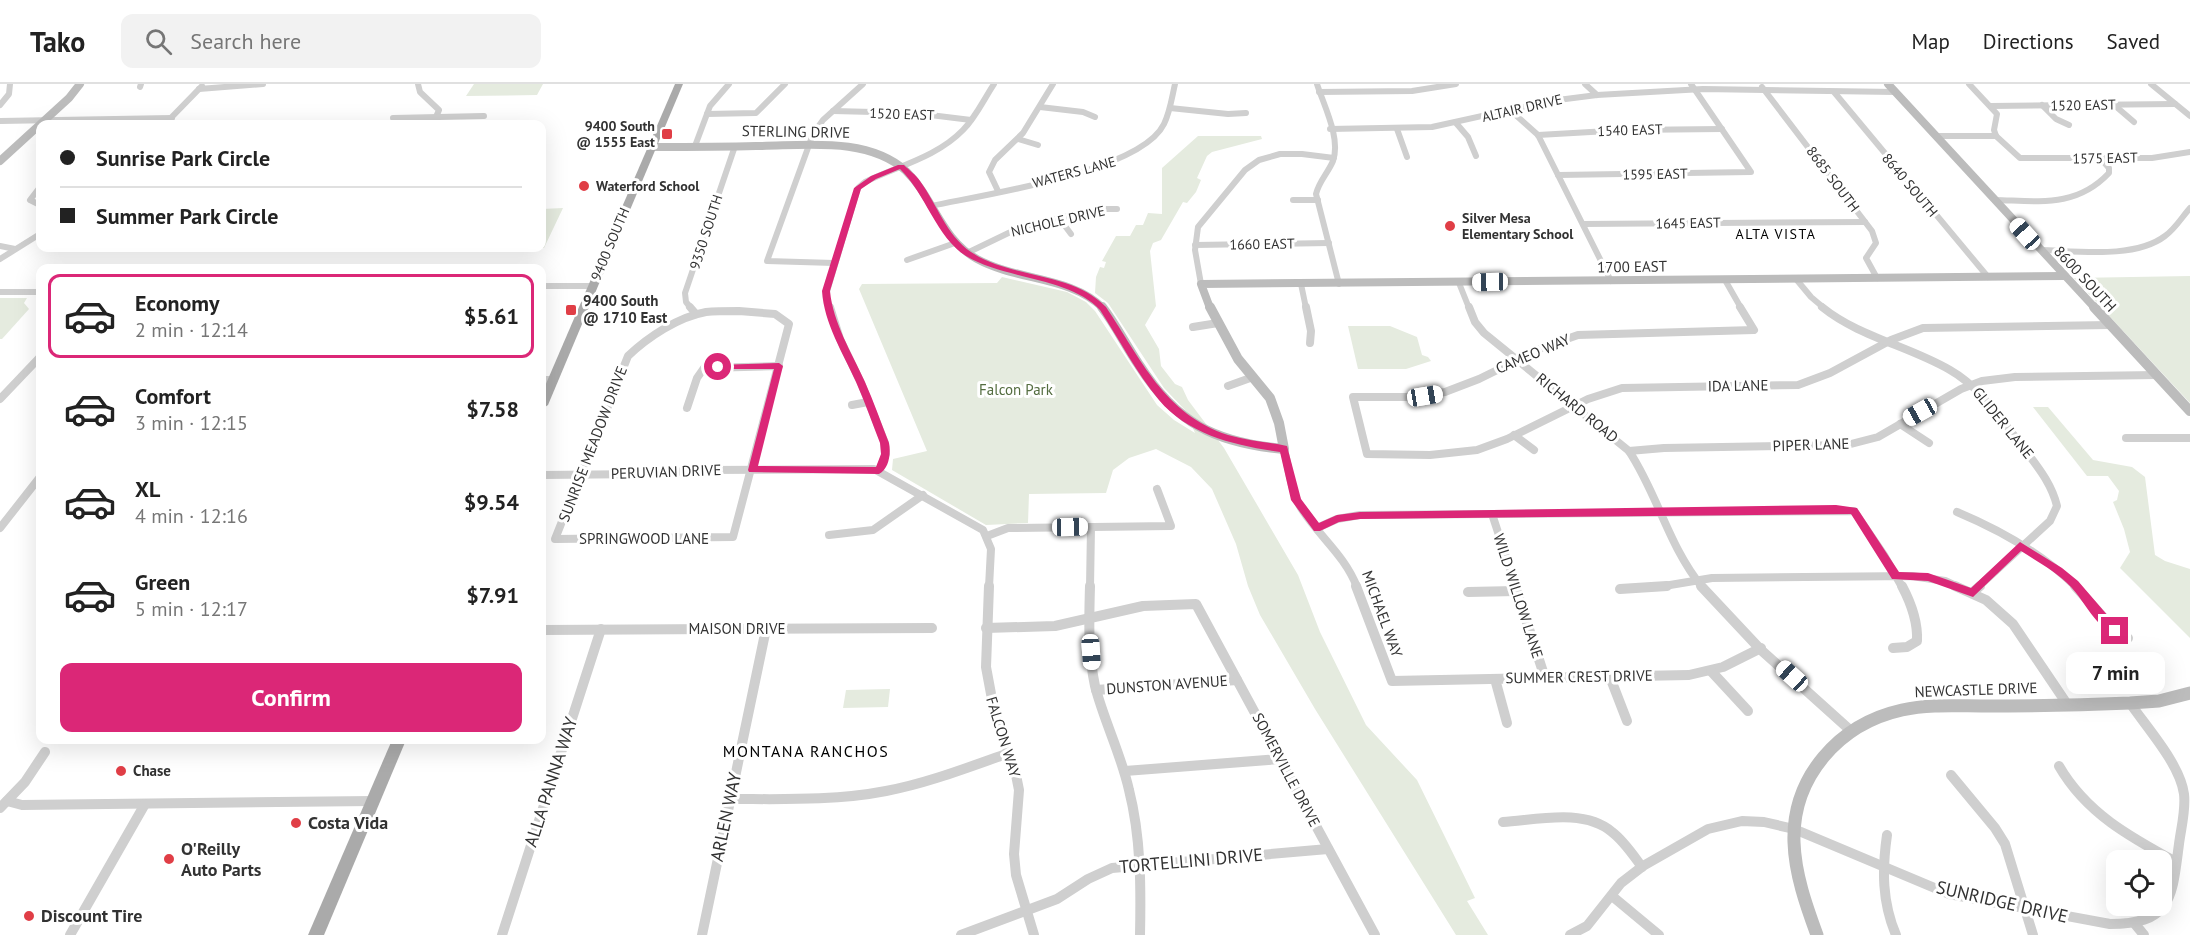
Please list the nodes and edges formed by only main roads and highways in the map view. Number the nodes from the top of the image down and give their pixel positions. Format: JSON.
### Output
{"nodes":[{"id":1,"x":679,"y":84,"type":"edge"},
{"id":2,"x":547,"y":380,"type":"edge"},
{"id":3,"x":397,"y":744,"type":"edge"},
{"id":4,"x":316,"y":935,"type":"edge"}],
"edges":[{"from":1,"to":2,"type":"main road","name":"9400 SOUTH"},
{"from":3,"to":4,"type":"main road"}]}
